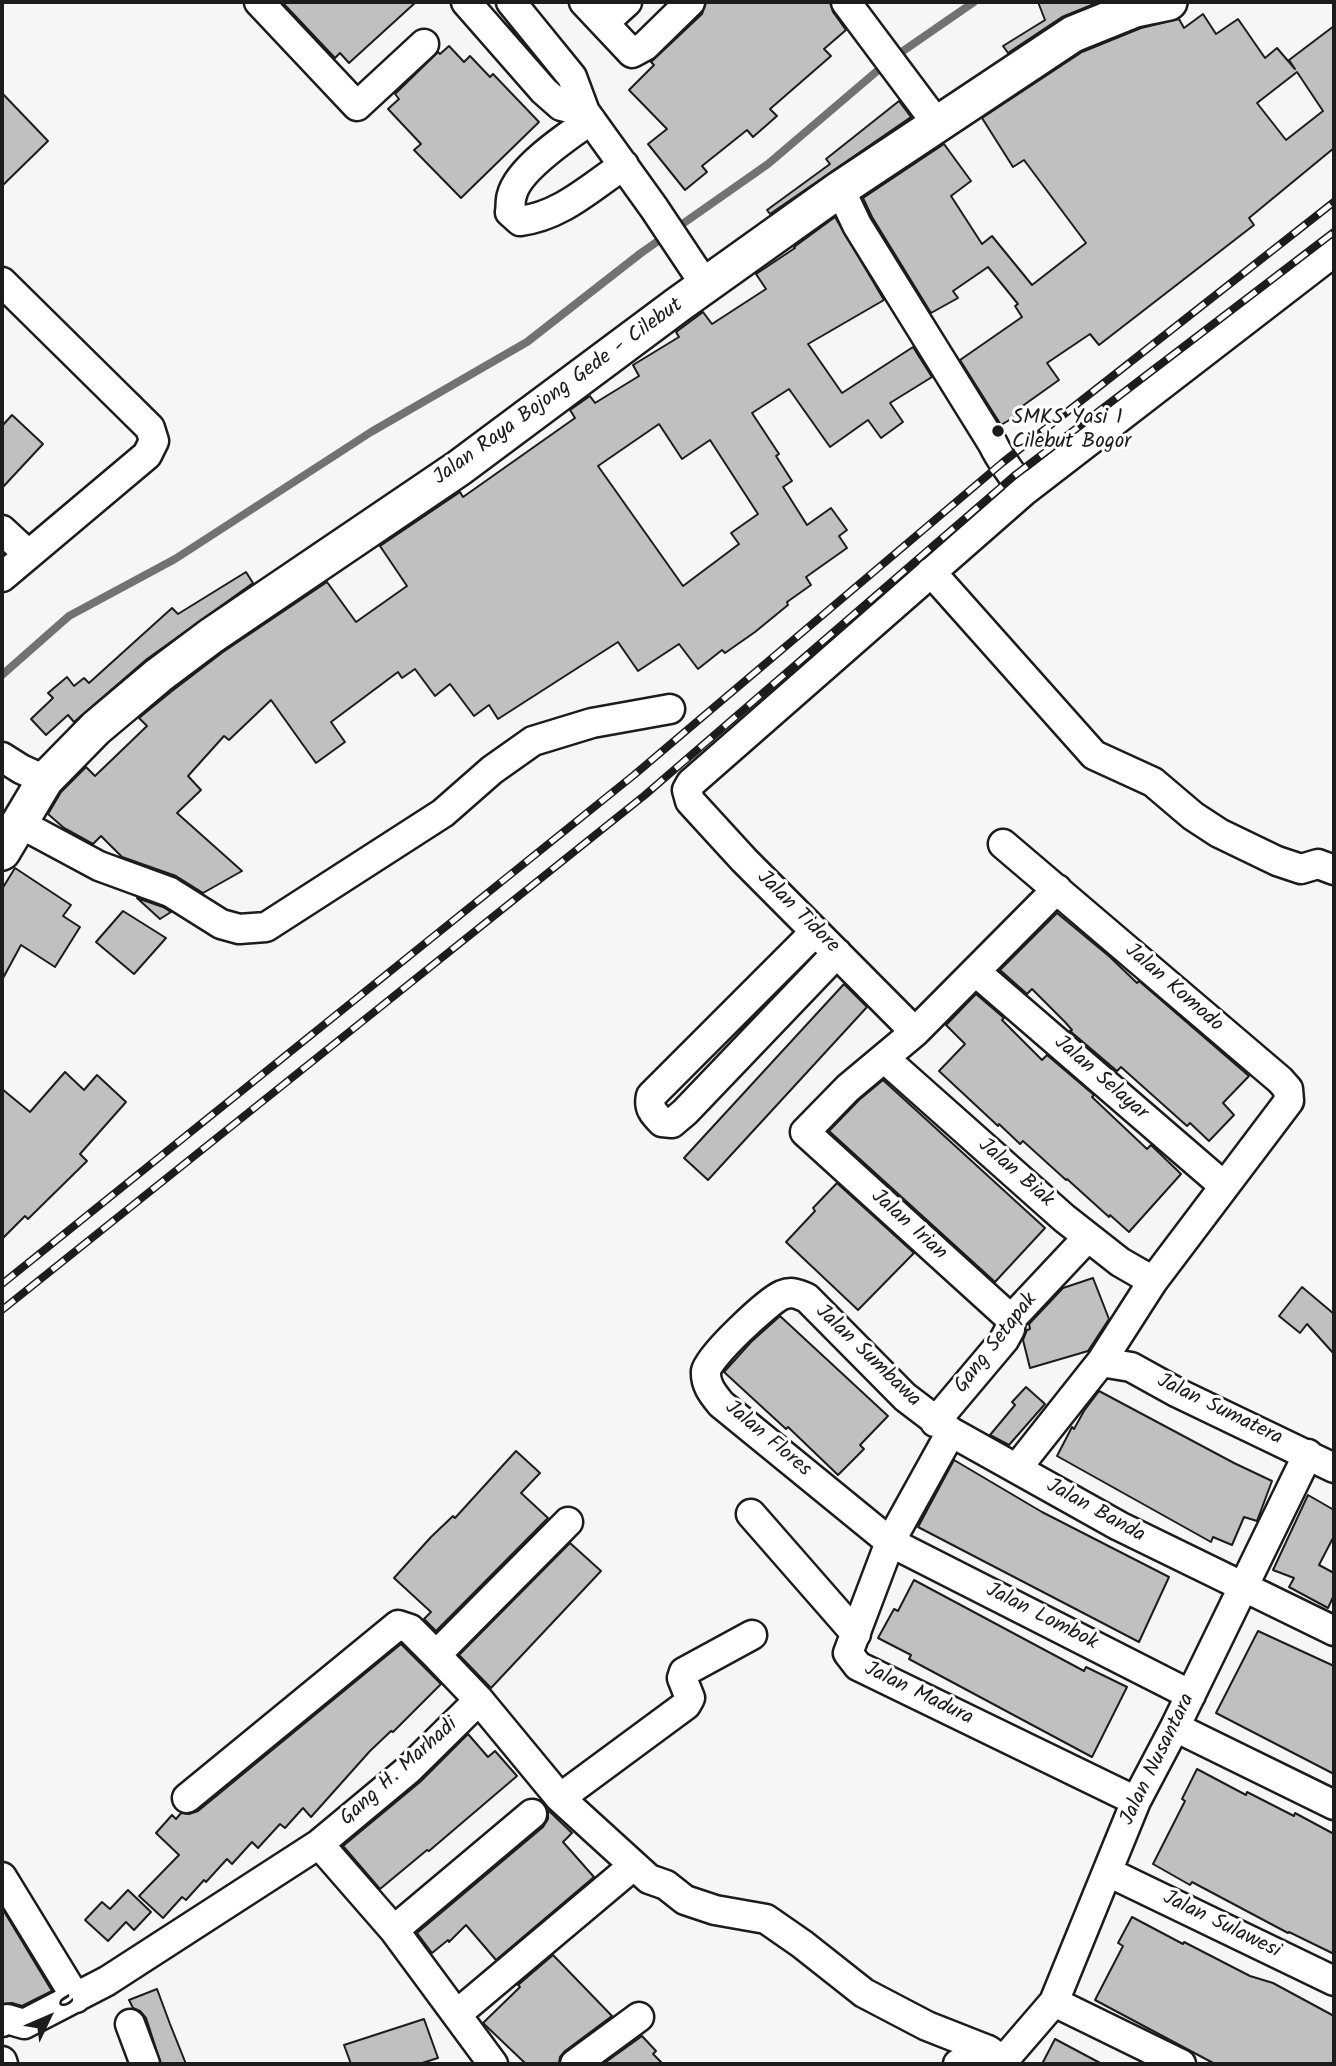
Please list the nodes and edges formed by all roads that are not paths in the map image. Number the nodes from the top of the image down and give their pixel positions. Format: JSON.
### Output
{"nodes":[{"id":1,"x":259,"y":2,"type":"edge"},
{"id":2,"x":466,"y":2,"type":"edge"},
{"id":3,"x":511,"y":2,"type":"edge"},
{"id":4,"x":584,"y":2,"type":"edge"},
{"id":5,"x":627,"y":2,"type":"edge"},
{"id":6,"x":690,"y":2,"type":"edge"},
{"id":7,"x":846,"y":2,"type":"edge"},
{"id":8,"x":1170,"y":2,"type":"edge"},
{"id":9,"x":605,"y":22,"type":"junction"},
{"id":10,"x":424,"y":44,"type":"dead end"},
{"id":11,"x":588,"y":116,"type":"junction"},
{"id":12,"x":928,"y":130,"type":"junction"},
{"id":13,"x":624,"y":165,"type":"junction"},
{"id":14,"x":840,"y":189,"type":"junction"},
{"id":15,"x":1334,"y":252,"type":"edge"},
{"id":16,"x":702,"y":279,"type":"junction"},
{"id":17,"x":2,"y":282,"type":"edge"},
{"id":18,"x":1023,"y":492,"type":"junction"},
{"id":19,"x":2,"y":530,"type":"edge"},
{"id":20,"x":28,"y":554,"type":"junction"},
{"id":21,"x":932,"y":572,"type":"junction"},
{"id":22,"x":2,"y":577,"type":"edge"},
{"id":23,"x":670,"y":709,"type":"dead end"},
{"id":24,"x":23,"y":769,"type":"edge"},
{"id":25,"x":10,"y":837,"type":"edge"},
{"id":26,"x":1003,"y":844,"type":"dead end"},
{"id":27,"x":1334,"y":870,"type":"edge"},
{"id":28,"x":1057,"y":889,"type":"junction"},
{"id":29,"x":815,"y":932,"type":"junction"},
{"id":30,"x":837,"y":953,"type":"junction"},
{"id":31,"x":976,"y":972,"type":"junction"},
{"id":32,"x":915,"y":1032,"type":"junction"},
{"id":33,"x":884,"y":1058,"type":"junction"},
{"id":34,"x":1224,"y":1186,"type":"junction"},
{"id":35,"x":1088,"y":1237,"type":"junction"},
{"id":36,"x":1153,"y":1281,"type":"junction"},
{"id":37,"x":779,"y":1296,"type":"joint"},
{"id":38,"x":1011,"y":1319,"type":"junction"},
{"id":39,"x":1101,"y":1362,"type":"junction"},
{"id":40,"x":943,"y":1427,"type":"junction"},
{"id":41,"x":1308,"y":1454,"type":"junction"},
{"id":42,"x":1017,"y":1468,"type":"junction"},
{"id":43,"x":1334,"y":1468,"type":"edge"},
{"id":44,"x":751,"y":1514,"type":"dead end"},
{"id":45,"x":568,"y":1522,"type":"dead end"},
{"id":46,"x":890,"y":1542,"type":"junction"},
{"id":47,"x":1242,"y":1588,"type":"junction"},
{"id":48,"x":1334,"y":1631,"type":"edge"},
{"id":49,"x":856,"y":1634,"type":"junction"},
{"id":50,"x":752,"y":1635,"type":"dead end"},
{"id":51,"x":436,"y":1655,"type":"junction"},
{"id":52,"x":1191,"y":1695,"type":"junction"},
{"id":53,"x":479,"y":1700,"type":"junction"},
{"id":54,"x":1175,"y":1727,"type":"junction"},
{"id":55,"x":187,"y":1798,"type":"dead end"},
{"id":56,"x":560,"y":1798,"type":"junction"},
{"id":57,"x":1136,"y":1801,"type":"junction"},
{"id":58,"x":1334,"y":1805,"type":"edge"},
{"id":59,"x":532,"y":1814,"type":"dead end"},
{"id":60,"x":319,"y":1844,"type":"junction"},
{"id":61,"x":633,"y":1866,"type":"junction"},
{"id":62,"x":1108,"y":1872,"type":"junction"},
{"id":63,"x":2,"y":1877,"type":"edge"},
{"id":64,"x":394,"y":1930,"type":"junction"},
{"id":65,"x":1334,"y":1981,"type":"edge"},
{"id":66,"x":76,"y":1998,"type":"junction"},
{"id":67,"x":1054,"y":2001,"type":"junction"},
{"id":68,"x":457,"y":2014,"type":"junction"},
{"id":69,"x":639,"y":2017,"type":"dead end"},
{"id":70,"x":2,"y":2022,"type":"edge"},
{"id":71,"x":130,"y":2024,"type":"dead end"},
{"id":72,"x":998,"y":2058,"type":"edge"},
{"id":73,"x":145,"y":2064,"type":"edge"},
{"id":74,"x":492,"y":2064,"type":"edge"},
{"id":75,"x":575,"y":2064,"type":"edge"},
{"id":76,"x":958,"y":2064,"type":"edge"},
{"id":77,"x":1181,"y":2064,"type":"edge"}],
"edges":[{"from":1,"to":10,"type":"street"},
{"from":2,"to":11,"type":"street"},
{"from":3,"to":11,"type":"street"},
{"from":4,"to":9,"type":"street"},
{"from":5,"to":9,"type":"street"},
{"from":6,"to":9,"type":"street"},
{"from":7,"to":12,"type":"street"},
{"from":8,"to":12,"type":"main road","name":"Jalan Raya Bojong Gede - Cilebut"},
{"from":11,"to":13,"type":"street"},
{"from":11,"to":13,"type":"street"},
{"from":12,"to":14,"type":"main road","name":"Jalan Raya Bojong Gede - Cilebut"},
{"from":13,"to":16,"type":"street"},
{"from":14,"to":16,"type":"main road","name":"Jalan Raya Bojong Gede - Cilebut"},
{"from":14,"to":18,"type":"street"},
{"from":15,"to":18,"type":"street"},
{"from":16,"to":24,"type":"main road","name":"Jalan Raya Bojong Gede - Cilebut"},
{"from":17,"to":20,"type":"street"},
{"from":18,"to":21,"type":"street"},
{"from":19,"to":20,"type":"street"},
{"from":20,"to":22,"type":"street"},
{"from":21,"to":27,"type":"street"},
{"from":21,"to":29,"type":"street","name":"Jalan Tidore"},
{"from":23,"to":25,"type":"street"},
{"from":24,"to":25,"type":"main road","name":"Jalan Raya Bojong Gede - Cilebut"},
{"from":26,"to":28,"type":"street","name":"Jalan Komodo"},
{"from":28,"to":31,"type":"street"},
{"from":28,"to":34,"type":"street","name":"Jalan Komodo"},
{"from":29,"to":30,"type":"street","name":"Jalan Tidore"},
{"from":29,"to":30,"type":"street"},
{"from":30,"to":32,"type":"street","name":"Jalan Tidore"},
{"from":31,"to":32,"type":"street"},
{"from":31,"to":34,"type":"street","name":"Jalan Selayar"},
{"from":32,"to":33,"type":"street"},
{"from":33,"to":35,"type":"street","name":"Jalan Biak"},
{"from":33,"to":38,"type":"street","name":"Jalan Irian"},
{"from":34,"to":36,"type":"street"},
{"from":35,"to":36,"type":"street","name":"Jalan Biak"},
{"from":35,"to":38,"type":"street","name":"Gang Setapak"},
{"from":36,"to":39,"type":"street"},
{"from":37,"to":40,"type":"street","name":"Jalan Sumbawa"},
{"from":37,"to":46,"type":"street","name":"Jalan Flores"},
{"from":38,"to":40,"type":"street","name":"Gang Setapak"},
{"from":39,"to":41,"type":"street","name":"Jalan Sumatera"},
{"from":39,"to":42,"type":"street"},
{"from":40,"to":42,"type":"street","name":"Jalan Banda"},
{"from":40,"to":46,"type":"street","name":"Jalan Madura"},
{"from":41,"to":43,"type":"street","name":"Jalan Sumatera"},
{"from":41,"to":47,"type":"street","name":"Jalan Nusantara"},
{"from":42,"to":47,"type":"street","name":"Jalan Banda"},
{"from":44,"to":49,"type":"street"},
{"from":45,"to":51,"type":"street"},
{"from":46,"to":49,"type":"street","name":"Jalan Madura"},
{"from":46,"to":52,"type":"street","name":"Jalan Lombok"},
{"from":47,"to":48,"type":"street","name":"Jalan Banda"},
{"from":47,"to":52,"type":"street","name":"Jalan Nusantara"},
{"from":49,"to":57,"type":"street","name":"Jalan Madura"},
{"from":50,"to":56,"type":"street"},
{"from":51,"to":53,"type":"street"},
{"from":51,"to":55,"type":"street"},
{"from":52,"to":54,"type":"street","name":"Jalan Nusantara"},
{"from":53,"to":56,"type":"street"},
{"from":53,"to":60,"type":"street","name":"Gang H. Marhadi"},
{"from":54,"to":57,"type":"street","name":"Jalan Nusantara"},
{"from":54,"to":58,"type":"street"},
{"from":56,"to":61,"type":"street"},
{"from":57,"to":62,"type":"street","name":"Jalan Nusantara"},
{"from":59,"to":64,"type":"street"},
{"from":60,"to":64,"type":"street"},
{"from":60,"to":66,"type":"street","name":"Gang H. Marhadi"},
{"from":61,"to":68,"type":"street"},
{"from":61,"to":72,"type":"street"},
{"from":62,"to":65,"type":"street","name":"Jalan Sulawesi"},
{"from":62,"to":67,"type":"street","name":"Jalan Nusantara"},
{"from":63,"to":66,"type":"street"},
{"from":64,"to":68,"type":"street"},
{"from":66,"to":70,"type":"street","name":"Gang H. Marhadi"},
{"from":67,"to":72,"type":"street","name":"Jalan Nusantara"},
{"from":67,"to":77,"type":"street"},
{"from":68,"to":74,"type":"street"},
{"from":69,"to":75,"type":"street"},
{"from":71,"to":73,"type":"street"},
{"from":72,"to":76,"type":"street"}]}
